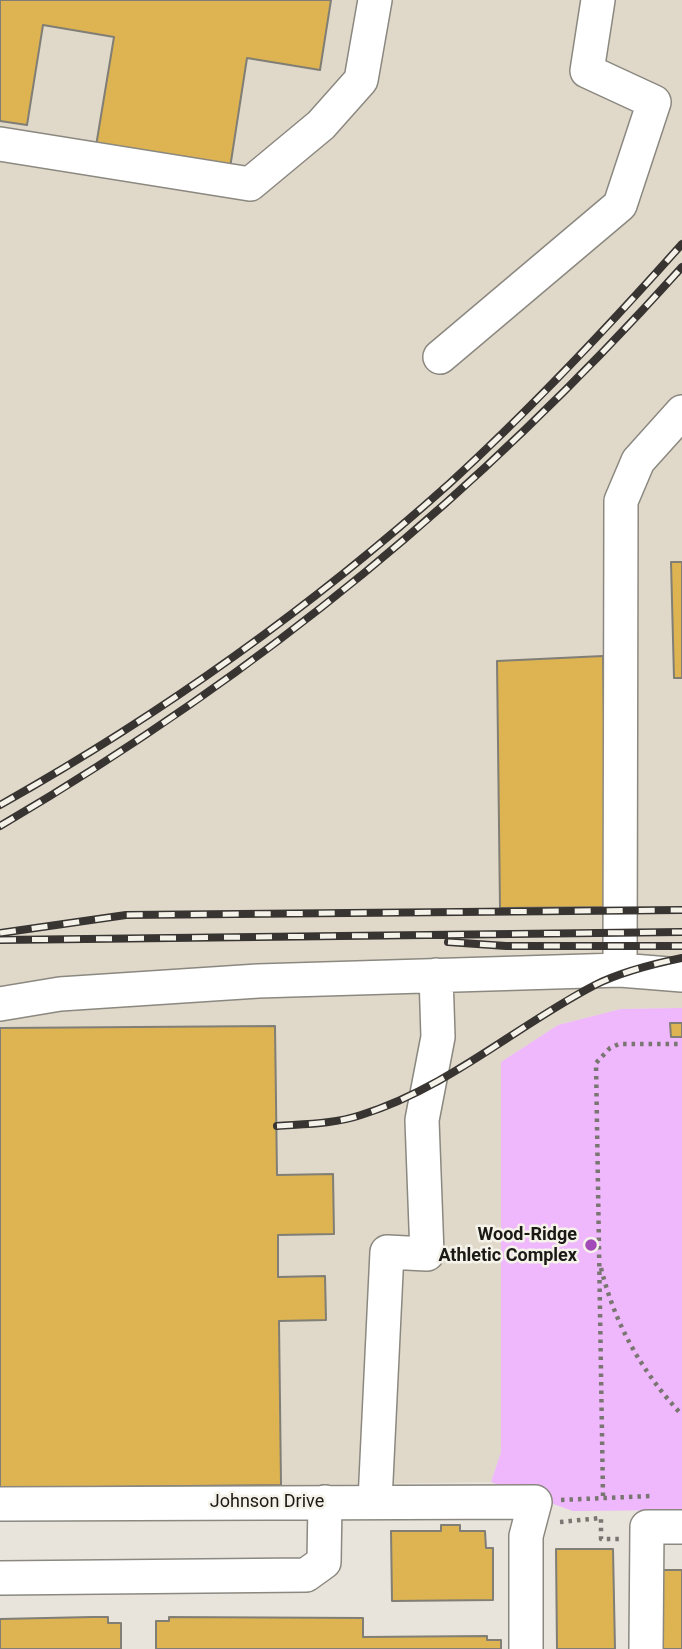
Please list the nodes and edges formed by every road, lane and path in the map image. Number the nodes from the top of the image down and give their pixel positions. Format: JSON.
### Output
{"nodes":[{"id":1,"x":374,"y":0,"type":"edge"},
{"id":2,"x":598,"y":0,"type":"edge"},
{"id":3,"x":0,"y":144,"type":"edge"},
{"id":4,"x":440,"y":357,"type":"dead end"},
{"id":5,"x":682,"y":412,"type":"edge"},
{"id":6,"x":620,"y":970,"type":"junction"},
{"id":7,"x":436,"y":975,"type":"junction"},
{"id":8,"x":682,"y":975,"type":"edge"},
{"id":9,"x":0,"y":1003,"type":"edge"},
{"id":10,"x":682,"y":1044,"type":"edge"},
{"id":11,"x":598,"y":1261,"type":"junction"},
{"id":12,"x":682,"y":1415,"type":"edge"},
{"id":13,"x":603,"y":1496,"type":"junction"},
{"id":14,"x":656,"y":1496,"type":"dead end"},
{"id":15,"x":375,"y":1501,"type":"junction"},
{"id":16,"x":325,"y":1502,"type":"junction"},
{"id":17,"x":535,"y":1502,"type":"junction"},
{"id":18,"x":0,"y":1504,"type":"edge"},
{"id":19,"x":682,"y":1527,"type":"edge"},
{"id":20,"x":647,"y":1540,"type":"junction"},
{"id":21,"x":0,"y":1578,"type":"edge"},
{"id":22,"x":526,"y":1649,"type":"edge"},
{"id":23,"x":646,"y":1649,"type":"edge"}],
"edges":[{"from":1,"to":3,"type":"street"},
{"from":2,"to":4,"type":"street"},
{"from":5,"to":6,"type":"street"},
{"from":6,"to":7,"type":"street"},
{"from":6,"to":8,"type":"street"},
{"from":7,"to":9,"type":"street"},
{"from":7,"to":15,"type":"street"},
{"from":10,"to":11,"type":"path"},
{"from":11,"to":12,"type":"path"},
{"from":11,"to":13,"type":"path"},
{"from":13,"to":14,"type":"path"},
{"from":13,"to":17,"type":"path"},
{"from":15,"to":16,"type":"street","name":"Johnson Drive"},
{"from":15,"to":17,"type":"street","name":"Johnson Drive"},
{"from":16,"to":18,"type":"street","name":"Johnson Drive"},
{"from":16,"to":21,"type":"street"},
{"from":17,"to":20,"type":"path"},
{"from":17,"to":22,"type":"street"},
{"from":19,"to":20,"type":"street"},
{"from":20,"to":23,"type":"street"}]}
